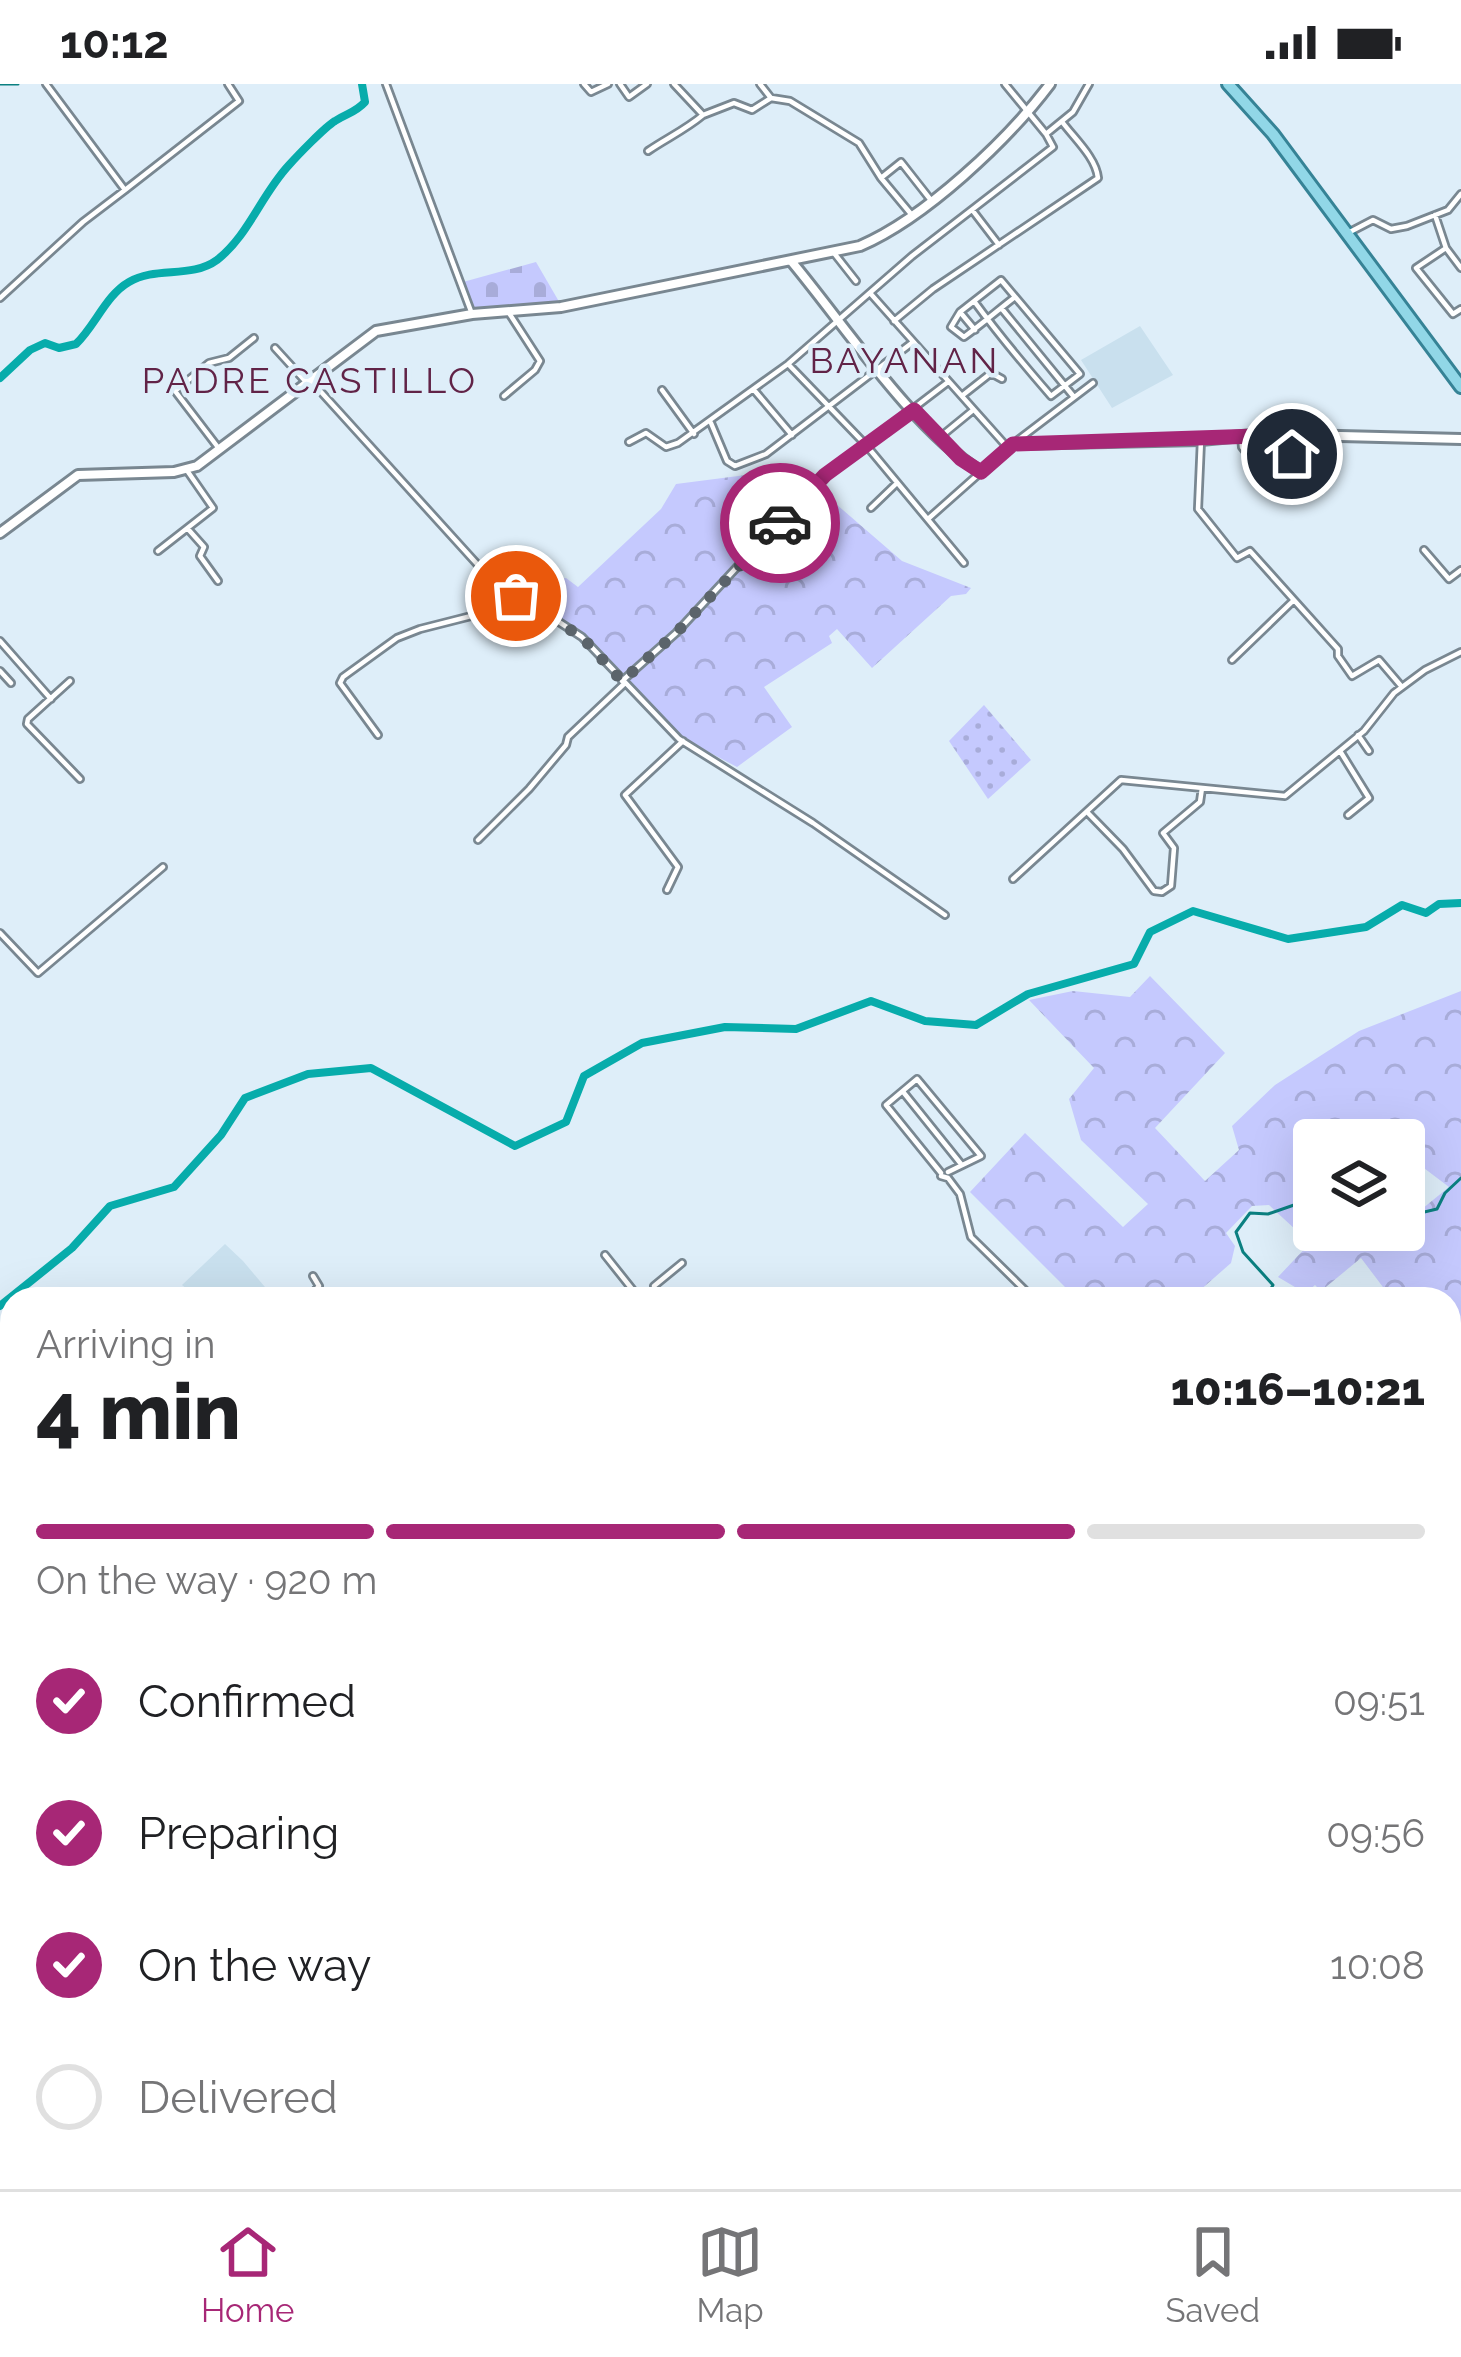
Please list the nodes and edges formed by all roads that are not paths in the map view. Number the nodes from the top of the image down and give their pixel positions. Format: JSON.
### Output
{"nodes":[{"id":1,"x":46,"y":84,"type":"edge"},
{"id":2,"x":228,"y":84,"type":"edge"},
{"id":3,"x":386,"y":84,"type":"edge"},
{"id":4,"x":584,"y":84,"type":"edge"},
{"id":5,"x":608,"y":84,"type":"edge"},
{"id":6,"x":620,"y":84,"type":"edge"},
{"id":7,"x":647,"y":84,"type":"edge"},
{"id":8,"x":674,"y":84,"type":"edge"},
{"id":9,"x":760,"y":84,"type":"edge"},
{"id":10,"x":1005,"y":84,"type":"edge"},
{"id":11,"x":1050,"y":84,"type":"edge"},
{"id":12,"x":1089,"y":84,"type":"edge"},
{"id":13,"x":1228,"y":84,"type":"edge"},
{"id":14,"x":771,"y":98,"type":"junction"},
{"id":15,"x":1028,"y":111,"type":"junction"},
{"id":16,"x":703,"y":115,"type":"junction"},
{"id":17,"x":1063,"y":123,"type":"junction"},
{"id":18,"x":1046,"y":134,"type":"junction"},
{"id":19,"x":648,"y":151,"type":"dead end"},
{"id":20,"x":881,"y":178,"type":"junction"},
{"id":21,"x":125,"y":190,"type":"junction"},
{"id":22,"x":1461,"y":194,"type":"edge"},
{"id":23,"x":932,"y":202,"type":"junction"},
{"id":24,"x":972,"y":210,"type":"junction"},
{"id":25,"x":1435,"y":215,"type":"junction"},
{"id":26,"x":913,"y":216,"type":"junction"},
{"id":27,"x":1348,"y":233,"type":"junction"},
{"id":28,"x":999,"y":245,"type":"junction"},
{"id":29,"x":1447,"y":248,"type":"junction"},
{"id":30,"x":833,"y":252,"type":"junction"},
{"id":31,"x":791,"y":262,"type":"junction"},
{"id":32,"x":1461,"y":268,"type":"edge"},
{"id":33,"x":856,"y":281,"type":"dead end"},
{"id":34,"x":870,"y":293,"type":"junction"},
{"id":35,"x":1015,"y":297,"type":"junction"},
{"id":36,"x":0,"y":298,"type":"edge"},
{"id":37,"x":974,"y":302,"type":"junction"},
{"id":38,"x":1002,"y":308,"type":"junction"},
{"id":39,"x":1461,"y":309,"type":"edge"},
{"id":40,"x":508,"y":312,"type":"junction"},
{"id":41,"x":960,"y":312,"type":"junction"},
{"id":42,"x":472,"y":314,"type":"junction"},
{"id":43,"x":839,"y":319,"type":"junction"},
{"id":44,"x":987,"y":320,"type":"junction"},
{"id":45,"x":894,"y":321,"type":"junction"},
{"id":46,"x":975,"y":330,"type":"junction"},
{"id":47,"x":254,"y":338,"type":"dead end"},
{"id":48,"x":913,"y":342,"type":"junction"},
{"id":49,"x":274,"y":348,"type":"dead end"},
{"id":50,"x":788,"y":364,"type":"junction"},
{"id":51,"x":878,"y":368,"type":"junction"},
{"id":52,"x":1002,"y":379,"type":"dead end"},
{"id":53,"x":308,"y":381,"type":"junction"},
{"id":54,"x":948,"y":382,"type":"junction"},
{"id":55,"x":1093,"y":383,"type":"dead end"},
{"id":56,"x":1065,"y":385,"type":"junction"},
{"id":57,"x":1461,"y":387,"type":"edge"},
{"id":58,"x":754,"y":390,"type":"junction"},
{"id":59,"x":662,"y":391,"type":"dead end"},
{"id":60,"x":504,"y":396,"type":"dead end"},
{"id":61,"x":961,"y":396,"type":"junction"},
{"id":62,"x":1074,"y":397,"type":"junction"},
{"id":63,"x":830,"y":407,"type":"junction"},
{"id":64,"x":914,"y":410,"type":"junction"},
{"id":65,"x":974,"y":410,"type":"junction"},
{"id":66,"x":711,"y":423,"type":"junction"},
{"id":67,"x":694,"y":434,"type":"junction"},
{"id":68,"x":792,"y":435,"type":"junction"},
{"id":69,"x":1241,"y":435,"type":"junction"},
{"id":70,"x":1285,"y":435,"type":"junction"},
{"id":71,"x":939,"y":438,"type":"junction"},
{"id":72,"x":1461,"y":439,"type":"edge"},
{"id":73,"x":1201,"y":440,"type":"junction"},
{"id":74,"x":629,"y":442,"type":"dead end"},
{"id":75,"x":866,"y":446,"type":"junction"},
{"id":76,"x":1011,"y":446,"type":"junction"},
{"id":77,"x":220,"y":450,"type":"junction"},
{"id":78,"x":186,"y":470,"type":"junction"},
{"id":79,"x":981,"y":472,"type":"junction"},
{"id":80,"x":897,"y":483,"type":"junction"},
{"id":81,"x":871,"y":508,"type":"dead end"},
{"id":82,"x":928,"y":519,"type":"junction"},
{"id":83,"x":188,"y":529,"type":"junction"},
{"id":84,"x":0,"y":533,"type":"edge"},
{"id":85,"x":1424,"y":550,"type":"dead end"},
{"id":86,"x":158,"y":551,"type":"dead end"},
{"id":87,"x":964,"y":563,"type":"dead end"},
{"id":88,"x":1461,"y":570,"type":"edge"},
{"id":89,"x":218,"y":581,"type":"dead end"},
{"id":90,"x":1294,"y":600,"type":"junction"},
{"id":91,"x":526,"y":602,"type":"junction"},
{"id":92,"x":0,"y":641,"type":"edge"},
{"id":93,"x":1461,"y":652,"type":"edge"},
{"id":94,"x":1232,"y":660,"type":"dead end"},
{"id":95,"x":0,"y":671,"type":"edge"},
{"id":96,"x":70,"y":681,"type":"dead end"},
{"id":97,"x":624,"y":682,"type":"junction"},
{"id":98,"x":11,"y":683,"type":"dead end"},
{"id":99,"x":1402,"y":687,"type":"junction"},
{"id":100,"x":51,"y":699,"type":"junction"},
{"id":101,"x":378,"y":735,"type":"dead end"},
{"id":102,"x":1358,"y":735,"type":"junction"},
{"id":103,"x":683,"y":741,"type":"junction"},
{"id":104,"x":1340,"y":751,"type":"junction"},
{"id":105,"x":1369,"y":751,"type":"dead end"},
{"id":106,"x":80,"y":779,"type":"dead end"},
{"id":107,"x":1202,"y":788,"type":"junction"},
{"id":108,"x":1087,"y":811,"type":"junction"},
{"id":109,"x":1348,"y":815,"type":"dead end"},
{"id":110,"x":478,"y":840,"type":"dead end"},
{"id":111,"x":163,"y":866,"type":"dead end"},
{"id":112,"x":1013,"y":879,"type":"dead end"},
{"id":113,"x":667,"y":890,"type":"dead end"},
{"id":114,"x":945,"y":915,"type":"dead end"},
{"id":115,"x":0,"y":933,"type":"edge"},
{"id":116,"x":903,"y":1091,"type":"junction"},
{"id":117,"x":961,"y":1164,"type":"junction"},
{"id":118,"x":946,"y":1174,"type":"junction"},
{"id":119,"x":605,"y":1255,"type":"dead end"},
{"id":120,"x":682,"y":1263,"type":"dead end"},
{"id":121,"x":313,"y":1276,"type":"dead end"},
{"id":122,"x":318,"y":1287,"type":"edge"},
{"id":123,"x":630,"y":1287,"type":"edge"},
{"id":124,"x":654,"y":1287,"type":"edge"},
{"id":125,"x":1022,"y":1287,"type":"edge"}],
"edges":[{"from":1,"to":21,"type":"street"},
{"from":2,"to":21,"type":"street"},
{"from":3,"to":42,"type":"street"},
{"from":4,"to":5,"type":"street"},
{"from":6,"to":7,"type":"street"},
{"from":8,"to":16,"type":"street"},
{"from":9,"to":14,"type":"street"},
{"from":10,"to":15,"type":"street"},
{"from":11,"to":15,"type":"street"},
{"from":12,"to":17,"type":"street"},
{"from":13,"to":27,"type":"main road"},
{"from":14,"to":16,"type":"street"},
{"from":14,"to":20,"type":"street"},
{"from":15,"to":18,"type":"street"},
{"from":15,"to":23,"type":"street"},
{"from":16,"to":19,"type":"street"},
{"from":17,"to":18,"type":"street"},
{"from":17,"to":28,"type":"street"},
{"from":18,"to":24,"type":"street"},
{"from":20,"to":23,"type":"street"},
{"from":20,"to":26,"type":"street"},
{"from":21,"to":36,"type":"street"},
{"from":22,"to":25,"type":"street"},
{"from":23,"to":26,"type":"street"},
{"from":24,"to":28,"type":"street"},
{"from":24,"to":34,"type":"street"},
{"from":25,"to":27,"type":"street"},
{"from":25,"to":29,"type":"street"},
{"from":26,"to":30,"type":"street"},
{"from":27,"to":57,"type":"main road"},
{"from":28,"to":45,"type":"street"},
{"from":29,"to":32,"type":"street"},
{"from":29,"to":39,"type":"street"},
{"from":30,"to":31,"type":"street"},
{"from":30,"to":33,"type":"street"},
{"from":31,"to":40,"type":"street"},
{"from":31,"to":43,"type":"street"},
{"from":34,"to":43,"type":"street"},
{"from":34,"to":45,"type":"street"},
{"from":35,"to":37,"type":"street"},
{"from":35,"to":38,"type":"street"},
{"from":35,"to":56,"type":"street"},
{"from":37,"to":41,"type":"street"},
{"from":37,"to":44,"type":"street"},
{"from":38,"to":44,"type":"street"},
{"from":38,"to":56,"type":"street"},
{"from":40,"to":42,"type":"street"},
{"from":40,"to":60,"type":"street"},
{"from":41,"to":46,"type":"street"},
{"from":41,"to":46,"type":"street"},
{"from":42,"to":53,"type":"street"},
{"from":43,"to":50,"type":"street"},
{"from":43,"to":51,"type":"street"},
{"from":44,"to":46,"type":"street"},
{"from":44,"to":56,"type":"street"},
{"from":45,"to":48,"type":"street"},
{"from":47,"to":77,"type":"street"},
{"from":48,"to":51,"type":"street"},
{"from":48,"to":54,"type":"street"},
{"from":49,"to":53,"type":"street"},
{"from":50,"to":58,"type":"street"},
{"from":50,"to":63,"type":"street"},
{"from":51,"to":63,"type":"street"},
{"from":51,"to":64,"type":"street"},
{"from":52,"to":61,"type":"street"},
{"from":53,"to":77,"type":"street"},
{"from":53,"to":91,"type":"street"},
{"from":54,"to":61,"type":"street"},
{"from":54,"to":64,"type":"street"},
{"from":55,"to":62,"type":"street"},
{"from":56,"to":62,"type":"street"},
{"from":58,"to":66,"type":"street"},
{"from":58,"to":68,"type":"street"},
{"from":59,"to":67,"type":"street"},
{"from":61,"to":65,"type":"street"},
{"from":62,"to":76,"type":"street"},
{"from":63,"to":68,"type":"street"},
{"from":63,"to":75,"type":"street"},
{"from":64,"to":71,"type":"street"},
{"from":64,"to":75,"type":"street"},
{"from":65,"to":71,"type":"street"},
{"from":65,"to":76,"type":"street"},
{"from":66,"to":67,"type":"street"},
{"from":66,"to":68,"type":"street"},
{"from":67,"to":74,"type":"street"},
{"from":69,"to":70,"type":"street"},
{"from":69,"to":70,"type":"street"},
{"from":69,"to":73,"type":"street"},
{"from":70,"to":72,"type":"street"},
{"from":71,"to":79,"type":"street"},
{"from":73,"to":76,"type":"street"},
{"from":73,"to":90,"type":"street"},
{"from":75,"to":80,"type":"street"},
{"from":75,"to":97,"type":"street"},
{"from":76,"to":79,"type":"street"},
{"from":77,"to":78,"type":"street"},
{"from":78,"to":83,"type":"street"},
{"from":78,"to":84,"type":"street"},
{"from":79,"to":82,"type":"street"},
{"from":80,"to":81,"type":"street"},
{"from":80,"to":82,"type":"street"},
{"from":82,"to":87,"type":"street"},
{"from":83,"to":86,"type":"street"},
{"from":83,"to":89,"type":"street"},
{"from":85,"to":88,"type":"street"},
{"from":90,"to":94,"type":"street"},
{"from":90,"to":99,"type":"street"},
{"from":91,"to":97,"type":"street"},
{"from":91,"to":101,"type":"street"},
{"from":92,"to":100,"type":"street"},
{"from":93,"to":99,"type":"street"},
{"from":95,"to":98,"type":"street"},
{"from":96,"to":100,"type":"street"},
{"from":97,"to":103,"type":"street"},
{"from":97,"to":110,"type":"street"},
{"from":99,"to":102,"type":"street"},
{"from":100,"to":106,"type":"street"},
{"from":102,"to":104,"type":"street"},
{"from":102,"to":105,"type":"street"},
{"from":103,"to":113,"type":"street"},
{"from":103,"to":114,"type":"street"},
{"from":104,"to":107,"type":"street"},
{"from":104,"to":109,"type":"street"},
{"from":107,"to":108,"type":"street"},
{"from":107,"to":108,"type":"street"},
{"from":108,"to":112,"type":"street"},
{"from":111,"to":115,"type":"street"},
{"from":116,"to":117,"type":"street"},
{"from":116,"to":117,"type":"street"},
{"from":116,"to":118,"type":"street"},
{"from":117,"to":118,"type":"street"},
{"from":118,"to":125,"type":"street"},
{"from":119,"to":123,"type":"street"},
{"from":120,"to":124,"type":"street"},
{"from":121,"to":122,"type":"street"}]}
